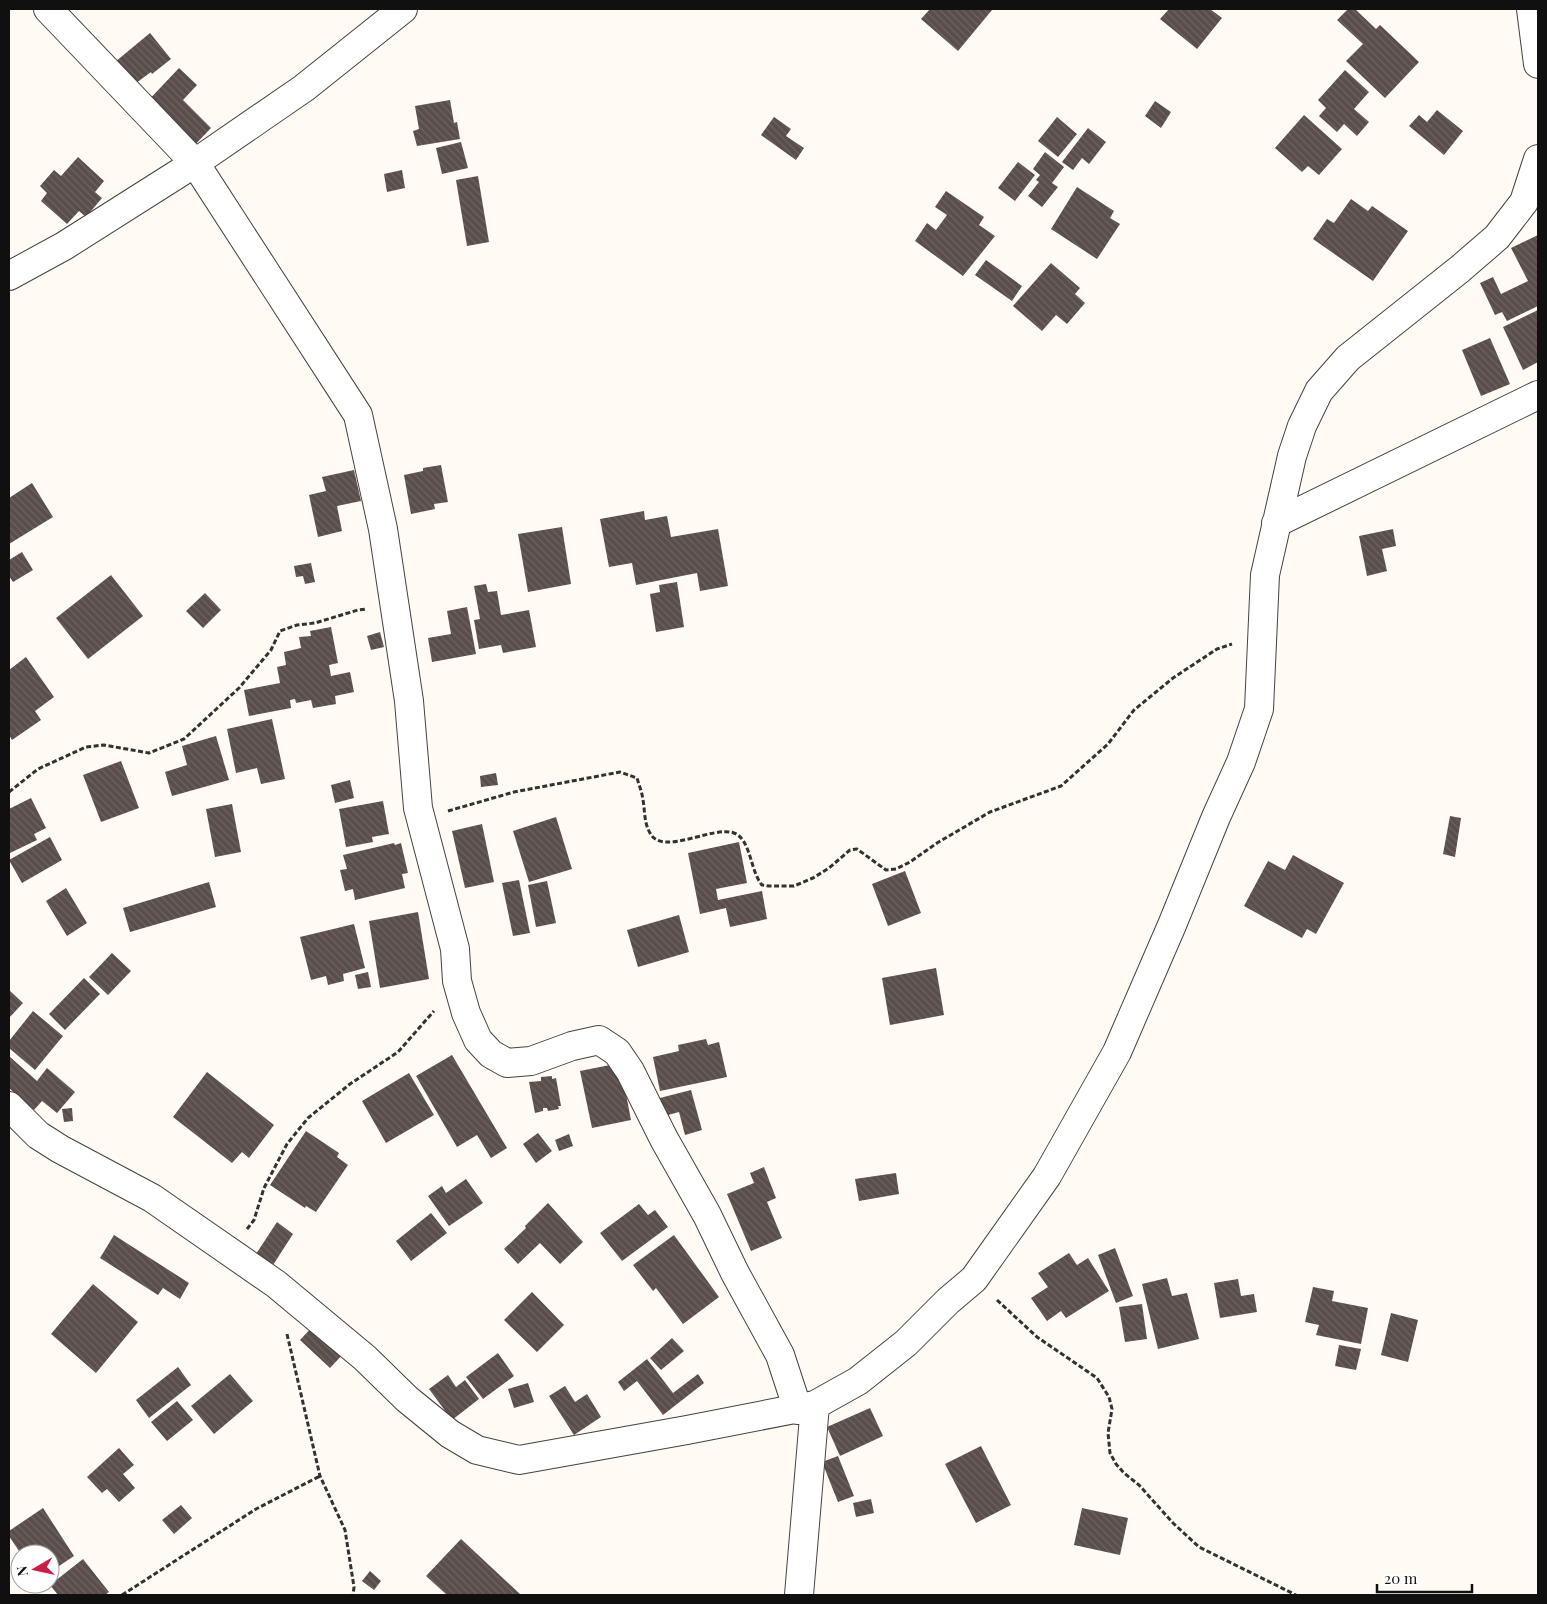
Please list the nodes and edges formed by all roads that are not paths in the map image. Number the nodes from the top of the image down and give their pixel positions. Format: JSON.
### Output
{"nodes":[{"id":1,"x":48,"y":9,"type":"edge"},
{"id":2,"x":403,"y":9,"type":"edge"},
{"id":3,"x":1531,"y":9,"type":"edge"},
{"id":4,"x":1538,"y":64,"type":"edge"},
{"id":5,"x":1538,"y":159,"type":"edge"},
{"id":6,"x":195,"y":163,"type":"junction"},
{"id":7,"x":9,"y":276,"type":"edge"},
{"id":8,"x":1538,"y":395,"type":"edge"},
{"id":9,"x":1276,"y":523,"type":"junction"},
{"id":10,"x":9,"y":1106,"type":"edge"},
{"id":11,"x":806,"y":1408,"type":"junction"},
{"id":12,"x":799,"y":1595,"type":"edge"}],
"edges":[{"from":1,"to":6,"type":"street"},
{"from":2,"to":6,"type":"street"},
{"from":3,"to":4,"type":"street"},
{"from":5,"to":9,"type":"street"},
{"from":6,"to":7,"type":"street"},
{"from":6,"to":11,"type":"street"},
{"from":8,"to":9,"type":"street"},
{"from":9,"to":11,"type":"street"},
{"from":10,"to":11,"type":"street"},
{"from":11,"to":12,"type":"street"}]}
